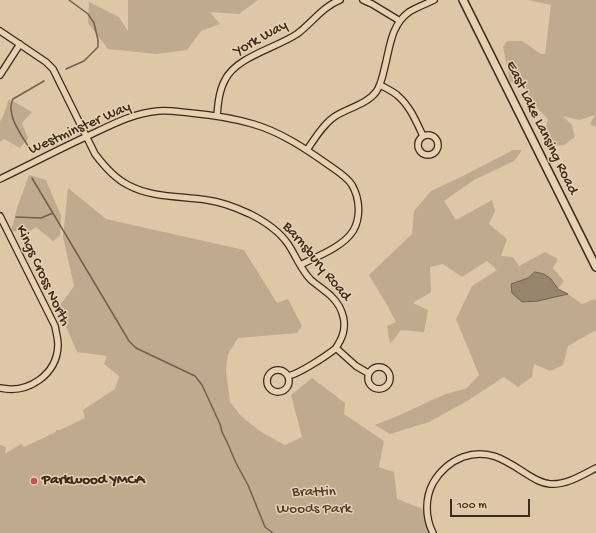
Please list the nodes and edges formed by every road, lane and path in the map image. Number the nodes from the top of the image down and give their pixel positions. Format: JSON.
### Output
{"nodes":[{"id":1,"x":340,"y":0,"type":"edge"},
{"id":2,"x":363,"y":0,"type":"edge"},
{"id":3,"x":434,"y":0,"type":"edge"},
{"id":4,"x":464,"y":0,"type":"edge"},
{"id":5,"x":400,"y":21,"type":"junction"},
{"id":6,"x":0,"y":31,"type":"edge"},
{"id":7,"x":20,"y":44,"type":"junction"},
{"id":8,"x":0,"y":75,"type":"edge"},
{"id":9,"x":380,"y":85,"type":"junction"},
{"id":10,"x":217,"y":116,"type":"junction"},
{"id":11,"x":423,"y":136,"type":"dead end"},
{"id":12,"x":86,"y":137,"type":"junction"},
{"id":13,"x":308,"y":150,"type":"junction"},
{"id":14,"x":0,"y":179,"type":"edge"},
{"id":15,"x":0,"y":216,"type":"edge"},
{"id":16,"x":300,"y":265,"type":"junction"},
{"id":17,"x":596,"y":267,"type":"edge"},
{"id":18,"x":336,"y":348,"type":"junction"},
{"id":19,"x":368,"y":373,"type":"junction"},
{"id":20,"x":288,"y":376,"type":"dead end"},
{"id":21,"x":0,"y":388,"type":"edge"},
{"id":22,"x":596,"y":468,"type":"edge"},
{"id":23,"x":433,"y":533,"type":"edge"}],
"edges":[{"from":1,"to":10,"type":"street","name":"York Way"},
{"from":2,"to":5,"type":"street"},
{"from":3,"to":5,"type":"street"},
{"from":4,"to":17,"type":"street","name":"East Lake Lansing Road"},
{"from":5,"to":9,"type":"street"},
{"from":6,"to":7,"type":"street","name":"Barnsbury Road"},
{"from":7,"to":8,"type":"street"},
{"from":7,"to":12,"type":"street","name":"Barnsbury Road"},
{"from":9,"to":11,"type":"street"},
{"from":9,"to":13,"type":"street"},
{"from":10,"to":12,"type":"street","name":"Westminster Way"},
{"from":10,"to":13,"type":"street","name":"Westminster Way"},
{"from":12,"to":14,"type":"street","name":"Westminster Way"},
{"from":12,"to":16,"type":"street","name":"Barnsbury Road"},
{"from":13,"to":16,"type":"street","name":"Westminster Way"},
{"from":15,"to":21,"type":"street","name":"Kings Cross North"},
{"from":16,"to":18,"type":"street","name":"Barnsbury Road"},
{"from":18,"to":19,"type":"street"},
{"from":18,"to":20,"type":"street"},
{"from":19,"to":19,"type":"street"},
{"from":22,"to":23,"type":"street"}]}
